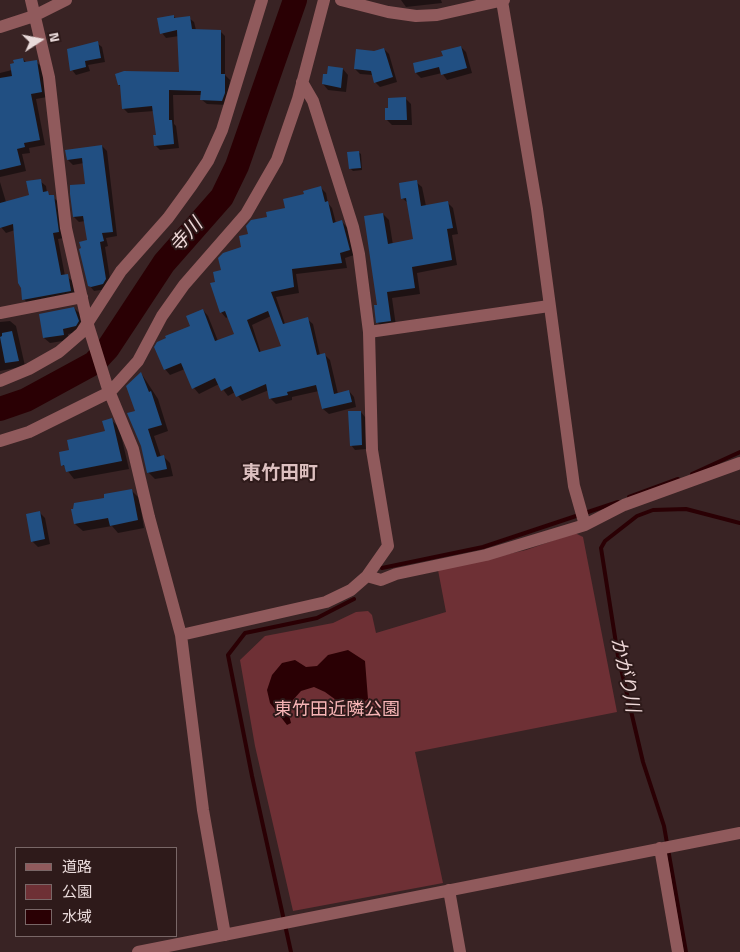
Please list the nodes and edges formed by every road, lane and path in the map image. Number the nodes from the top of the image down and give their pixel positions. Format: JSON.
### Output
{"nodes":[{"id":1,"x":31,"y":0,"type":"edge"},
{"id":2,"x":66,"y":0,"type":"edge"},
{"id":3,"x":262,"y":0,"type":"edge"},
{"id":4,"x":324,"y":0,"type":"edge"},
{"id":5,"x":341,"y":0,"type":"edge"},
{"id":6,"x":503,"y":0,"type":"edge"},
{"id":7,"x":34,"y":16,"type":"junction"},
{"id":8,"x":0,"y":27,"type":"edge"},
{"id":9,"x":302,"y":82,"type":"junction"},
{"id":10,"x":82,"y":298,"type":"junction"},
{"id":11,"x":549,"y":306,"type":"junction"},
{"id":12,"x":0,"y":313,"type":"edge"},
{"id":13,"x":89,"y":328,"type":"junction"},
{"id":14,"x":369,"y":332,"type":"junction"},
{"id":15,"x":0,"y":381,"type":"edge"},
{"id":16,"x":109,"y":389,"type":"junction"},
{"id":17,"x":0,"y":442,"type":"edge"},
{"id":18,"x":740,"y":462,"type":"edge"},
{"id":19,"x":585,"y":525,"type":"junction"},
{"id":20,"x":367,"y":576,"type":"junction"},
{"id":21,"x":181,"y":635,"type":"junction"},
{"id":22,"x":740,"y":833,"type":"edge"},
{"id":23,"x":660,"y":848,"type":"junction"},
{"id":24,"x":449,"y":890,"type":"junction"},
{"id":25,"x":224,"y":935,"type":"junction"},
{"id":26,"x":138,"y":952,"type":"edge"},
{"id":27,"x":460,"y":952,"type":"edge"},
{"id":28,"x":678,"y":952,"type":"edge"}],
"edges":[{"from":1,"to":7,"type":"street"},
{"from":2,"to":7,"type":"street"},
{"from":3,"to":13,"type":"street"},
{"from":4,"to":9,"type":"street"},
{"from":5,"to":6,"type":"street"},
{"from":6,"to":11,"type":"street"},
{"from":7,"to":8,"type":"street"},
{"from":7,"to":10,"type":"street"},
{"from":9,"to":14,"type":"street"},
{"from":9,"to":16,"type":"street"},
{"from":10,"to":12,"type":"street"},
{"from":10,"to":13,"type":"street"},
{"from":11,"to":14,"type":"street"},
{"from":11,"to":19,"type":"street"},
{"from":13,"to":15,"type":"street"},
{"from":13,"to":16,"type":"street"},
{"from":14,"to":20,"type":"street"},
{"from":16,"to":17,"type":"street"},
{"from":16,"to":21,"type":"street"},
{"from":18,"to":19,"type":"street"},
{"from":19,"to":20,"type":"street"},
{"from":20,"to":21,"type":"street"},
{"from":21,"to":25,"type":"street"},
{"from":22,"to":23,"type":"street"},
{"from":23,"to":24,"type":"street"},
{"from":23,"to":28,"type":"street"},
{"from":24,"to":25,"type":"street"},
{"from":24,"to":27,"type":"street"},
{"from":25,"to":26,"type":"street"}]}
